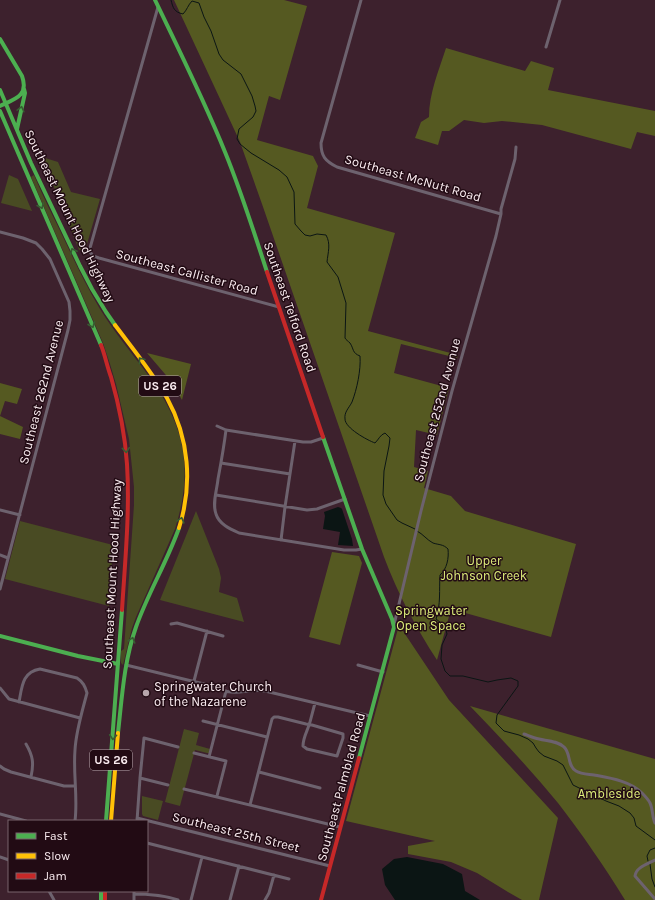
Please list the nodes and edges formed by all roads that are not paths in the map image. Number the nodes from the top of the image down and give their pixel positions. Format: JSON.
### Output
{"nodes":[{"id":1,"x":155,"y":0,"type":"edge"},
{"id":2,"x":361,"y":0,"type":"edge"},
{"id":3,"x":560,"y":0,"type":"edge"},
{"id":4,"x":158,"y":7,"type":"junction"},
{"id":5,"x":0,"y":40,"type":"edge"},
{"id":6,"x":546,"y":47,"type":"dead end"},
{"id":7,"x":24,"y":89,"type":"junction"},
{"id":8,"x":0,"y":90,"type":"edge"},
{"id":9,"x":0,"y":99,"type":"edge"},
{"id":10,"x":6,"y":103,"type":"junction"},
{"id":11,"x":0,"y":107,"type":"edge"},
{"id":12,"x":0,"y":111,"type":"edge"},
{"id":13,"x":17,"y":130,"type":"junction"},
{"id":14,"x":516,"y":147,"type":"dead end"},
{"id":15,"x":31,"y":163,"type":"junction"},
{"id":16,"x":501,"y":214,"type":"junction"},
{"id":17,"x":0,"y":232,"type":"edge"},
{"id":18,"x":279,"y":307,"type":"junction"},
{"id":19,"x":216,"y":426,"type":"dead end"},
{"id":20,"x":226,"y":430,"type":"junction"},
{"id":21,"x":324,"y":438,"type":"junction"},
{"id":22,"x":295,"y":441,"type":"junction"},
{"id":23,"x":221,"y":462,"type":"junction"},
{"id":24,"x":290,"y":474,"type":"junction"},
{"id":25,"x":216,"y":495,"type":"junction"},
{"id":26,"x":345,"y":499,"type":"junction"},
{"id":27,"x":284,"y":507,"type":"junction"},
{"id":28,"x":0,"y":510,"type":"edge"},
{"id":29,"x":20,"y":515,"type":"junction"},
{"id":30,"x":280,"y":540,"type":"junction"},
{"id":31,"x":362,"y":549,"type":"junction"},
{"id":32,"x":0,"y":556,"type":"edge"},
{"id":33,"x":8,"y":558,"type":"junction"},
{"id":34,"x":0,"y":589,"type":"edge"},
{"id":35,"x":171,"y":624,"type":"dead end"},
{"id":36,"x":394,"y":625,"type":"junction"},
{"id":37,"x":207,"y":631,"type":"junction"},
{"id":38,"x":0,"y":636,"type":"edge"},
{"id":39,"x":223,"y":636,"type":"dead end"},
{"id":40,"x":118,"y":664,"type":"junction"},
{"id":41,"x":126,"y":665,"type":"junction"},
{"id":42,"x":358,"y":665,"type":"dead end"},
{"id":43,"x":383,"y":672,"type":"junction"},
{"id":44,"x":381,"y":679,"type":"joint"},
{"id":45,"x":194,"y":681,"type":"junction"},
{"id":46,"x":0,"y":688,"type":"edge"},
{"id":47,"x":226,"y":691,"type":"junction"},
{"id":48,"x":19,"y":702,"type":"junction"},
{"id":49,"x":315,"y":703,"type":"junction"},
{"id":50,"x":121,"y":706,"type":"junction"},
{"id":51,"x":370,"y":716,"type":"junction"},
{"id":52,"x":80,"y":718,"type":"junction"},
{"id":53,"x":203,"y":721,"type":"dead end"},
{"id":54,"x":217,"y":725,"type":"junction"},
{"id":55,"x":309,"y":725,"type":"junction"},
{"id":56,"x":524,"y":734,"type":"dead end"},
{"id":57,"x":268,"y":737,"type":"junction"},
{"id":58,"x":26,"y":744,"type":"dead end"},
{"id":59,"x":178,"y":747,"type":"dead end"},
{"id":60,"x":194,"y":753,"type":"dead end"},
{"id":61,"x":209,"y":757,"type":"junction"},
{"id":62,"x":0,"y":766,"type":"edge"},
{"id":63,"x":259,"y":772,"type":"junction"},
{"id":64,"x":31,"y":777,"type":"junction"},
{"id":65,"x":140,"y":778,"type":"junction"},
{"id":66,"x":168,"y":785,"type":"dead end"},
{"id":67,"x":75,"y":786,"type":"junction"},
{"id":68,"x":320,"y":788,"type":"dead end"},
{"id":69,"x":184,"y":789,"type":"dead end"},
{"id":70,"x":217,"y":796,"type":"junction"},
{"id":71,"x":250,"y":805,"type":"junction"},
{"id":72,"x":0,"y":814,"type":"edge"},
{"id":73,"x":22,"y":820,"type":"edge"},
{"id":74,"x":75,"y":820,"type":"edge"},
{"id":75,"x":106,"y":820,"type":"edge"},
{"id":76,"x":111,"y":820,"type":"edge"},
{"id":77,"x":137,"y":820,"type":"edge"},
{"id":78,"x":148,"y":823,"type":"edge"},
{"id":79,"x":655,"y":823,"type":"edge"},
{"id":80,"x":340,"y":827,"type":"junction"},
{"id":81,"x":148,"y":843,"type":"edge"},
{"id":82,"x":202,"y":857,"type":"junction"},
{"id":83,"x":655,"y":860,"type":"edge"},
{"id":84,"x":239,"y":866,"type":"junction"},
{"id":85,"x":330,"y":866,"type":"junction"},
{"id":86,"x":274,"y":875,"type":"junction"},
{"id":87,"x":289,"y":879,"type":"dead end"},
{"id":88,"x":134,"y":893,"type":"edge"},
{"id":89,"x":655,"y":899,"type":"edge"},
{"id":90,"x":134,"y":900,"type":"edge"},
{"id":91,"x":178,"y":900,"type":"edge"},
{"id":92,"x":191,"y":900,"type":"edge"},
{"id":93,"x":230,"y":900,"type":"edge"},
{"id":94,"x":265,"y":900,"type":"edge"},
{"id":95,"x":321,"y":900,"type":"edge"}],
"edges":[{"from":1,"to":4,"type":"main road","name":"Southeast Telford Road"},
{"from":2,"to":16,"type":"street","name":"Southeast McNutt Road"},
{"from":3,"to":6,"type":"street"},
{"from":4,"to":18,"type":"main road","name":"Southeast Telford Road"},
{"from":4,"to":18,"type":"street","name":"Southeast Callister Road"},
{"from":5,"to":7,"type":"main road"},
{"from":7,"to":10,"type":"main road"},
{"from":13,"to":7,"type":"main road","one_way":true},
{"from":8,"to":10,"type":"main road","name":"Southeast Mount Hood Highway","number":"US 26"},
{"from":9,"to":10,"type":"main road"},
{"from":10,"to":11,"type":"main road"},
{"from":10,"to":13,"type":"main road","name":"Southeast Mount Hood Highway","number":"US 26"},
{"from":11,"to":15,"type":"main road"},
{"from":12,"to":40,"type":"main road","name":"Southeast Mount Hood Highway","number":"US 26","one_way":true},
{"from":13,"to":15,"type":"main road","name":"Southeast Mount Hood Highway","number":"US 26"},
{"from":14,"to":16,"type":"street","name":"Southeast 252nd Avenue"},
{"from":41,"to":15,"type":"main road","name":"Southeast Mount Hood Highway","number":"US 26","one_way":true},
{"from":16,"to":36,"type":"street","name":"Southeast 252nd Avenue"},
{"from":17,"to":29,"type":"street","name":"Southeast 262nd Avenue"},
{"from":18,"to":21,"type":"main road","name":"Southeast Telford Road"},
{"from":19,"to":20,"type":"street"},
{"from":20,"to":22,"type":"street"},
{"from":20,"to":23,"type":"street"},
{"from":21,"to":22,"type":"street"},
{"from":21,"to":26,"type":"main road","name":"Southeast Telford Road"},
{"from":22,"to":24,"type":"street"},
{"from":23,"to":24,"type":"street"},
{"from":23,"to":25,"type":"street"},
{"from":24,"to":27,"type":"street"},
{"from":25,"to":27,"type":"street"},
{"from":25,"to":30,"type":"street"},
{"from":26,"to":27,"type":"street"},
{"from":26,"to":31,"type":"main road","name":"Southeast Telford Road"},
{"from":27,"to":30,"type":"street"},
{"from":28,"to":29,"type":"street"},
{"from":29,"to":33,"type":"street","name":"Southeast 262nd Avenue"},
{"from":30,"to":31,"type":"street"},
{"from":31,"to":36,"type":"main road","name":"Southeast Telford Road"},
{"from":32,"to":33,"type":"street"},
{"from":33,"to":34,"type":"street","name":"Southeast 262nd Avenue"},
{"from":35,"to":37,"type":"street"},
{"from":36,"to":43,"type":"main road","name":"Southeast 252nd Avenue"},
{"from":37,"to":39,"type":"street"},
{"from":37,"to":45,"type":"street"},
{"from":38,"to":40,"type":"main road"},
{"from":40,"to":50,"type":"main road"},
{"from":40,"to":75,"type":"main road","name":"Southeast Mount Hood Highway","number":"US 26","one_way":true},
{"from":41,"to":45,"type":"street"},
{"from":41,"to":50,"type":"main road","name":"Southeast Mount Hood Highway","number":"US 26"},
{"from":42,"to":43,"type":"street"},
{"from":43,"to":44,"type":"main road","name":"Southeast 252nd Avenue"},
{"from":44,"to":51,"type":"main road","name":"Southeast Palmblad Road"},
{"from":45,"to":47,"type":"street"},
{"from":46,"to":48,"type":"street"},
{"from":47,"to":49,"type":"street"},
{"from":47,"to":54,"type":"street"},
{"from":48,"to":52,"type":"street"},
{"from":48,"to":52,"type":"street"},
{"from":49,"to":51,"type":"street"},
{"from":49,"to":55,"type":"street"},
{"from":50,"to":76,"type":"main road","name":"Southeast Mount Hood Highway","number":"US 26"},
{"from":51,"to":80,"type":"main road","name":"Southeast Palmblad Road"},
{"from":52,"to":67,"type":"street"},
{"from":53,"to":54,"type":"street"},
{"from":54,"to":57,"type":"street"},
{"from":54,"to":61,"type":"street"},
{"from":55,"to":55,"type":"street"},
{"from":55,"to":57,"type":"street"},
{"from":56,"to":79,"type":"street"},
{"from":57,"to":63,"type":"street"},
{"from":58,"to":64,"type":"street"},
{"from":59,"to":65,"type":"street"},
{"from":60,"to":61,"type":"street"},
{"from":61,"to":70,"type":"street"},
{"from":62,"to":64,"type":"street"},
{"from":63,"to":68,"type":"street"},
{"from":63,"to":71,"type":"street"},
{"from":64,"to":67,"type":"street"},
{"from":65,"to":66,"type":"street"},
{"from":65,"to":77,"type":"street"},
{"from":67,"to":74,"type":"street"},
{"from":69,"to":70,"type":"street"},
{"from":70,"to":71,"type":"street"},
{"from":71,"to":80,"type":"street"},
{"from":72,"to":73,"type":"street"},
{"from":78,"to":85,"type":"street","name":"Southeast 25th Street"},
{"from":80,"to":85,"type":"main road","name":"Southeast Palmblad Road"},
{"from":81,"to":82,"type":"street"},
{"from":82,"to":84,"type":"street"},
{"from":82,"to":92,"type":"street"},
{"from":83,"to":89,"type":"street"},
{"from":84,"to":86,"type":"street"},
{"from":84,"to":93,"type":"street"},
{"from":85,"to":95,"type":"main road","name":"Southeast Palmblad Road"},
{"from":86,"to":87,"type":"street"},
{"from":86,"to":94,"type":"street"},
{"from":88,"to":90,"type":"street"},
{"from":88,"to":91,"type":"street"}]}
